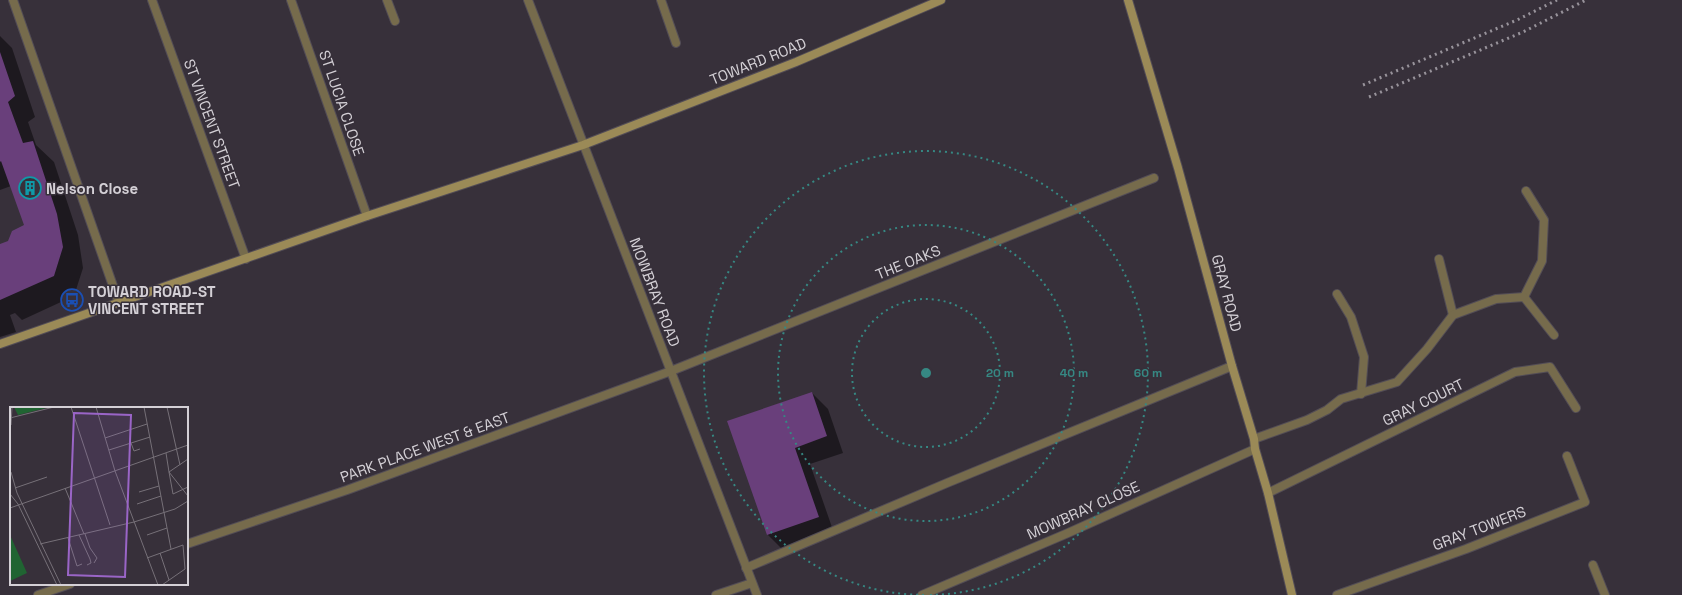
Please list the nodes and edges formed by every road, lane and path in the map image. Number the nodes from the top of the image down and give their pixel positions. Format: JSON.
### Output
{"nodes":[{"id":1,"x":12,"y":0,"type":"edge"},
{"id":2,"x":152,"y":0,"type":"edge"},
{"id":3,"x":291,"y":0,"type":"edge"},
{"id":4,"x":387,"y":0,"type":"edge"},
{"id":5,"x":528,"y":0,"type":"edge"},
{"id":6,"x":661,"y":0,"type":"edge"},
{"id":7,"x":941,"y":0,"type":"edge"},
{"id":8,"x":1128,"y":0,"type":"edge"},
{"id":9,"x":395,"y":21,"type":"dead end"},
{"id":10,"x":676,"y":42,"type":"dead end"},
{"id":11,"x":583,"y":145,"type":"junction"},
{"id":12,"x":1154,"y":178,"type":"dead end"},
{"id":13,"x":1526,"y":191,"type":"dead end"},
{"id":14,"x":367,"y":216,"type":"junction"},
{"id":15,"x":246,"y":258,"type":"junction"},
{"id":16,"x":1438,"y":259,"type":"dead end"},
{"id":17,"x":1337,"y":294,"type":"dead end"},
{"id":18,"x":1524,"y":297,"type":"junction"},
{"id":19,"x":119,"y":303,"type":"junction"},
{"id":20,"x":1453,"y":315,"type":"junction"},
{"id":21,"x":1554,"y":335,"type":"dead end"},
{"id":22,"x":0,"y":344,"type":"edge"},
{"id":23,"x":1232,"y":366,"type":"junction"},
{"id":24,"x":671,"y":371,"type":"junction"},
{"id":25,"x":1361,"y":394,"type":"junction"},
{"id":26,"x":1576,"y":408,"type":"dead end"},
{"id":27,"x":1254,"y":439,"type":"junction"},
{"id":28,"x":1255,"y":449,"type":"junction"},
{"id":29,"x":1567,"y":456,"type":"dead end"},
{"id":30,"x":1268,"y":493,"type":"junction"},
{"id":31,"x":188,"y":544,"type":"edge"},
{"id":32,"x":1593,"y":565,"type":"dead end"},
{"id":33,"x":746,"y":568,"type":"junction"},
{"id":34,"x":752,"y":583,"type":"junction"},
{"id":35,"x":67,"y":585,"type":"edge"},
{"id":36,"x":38,"y":595,"type":"edge"},
{"id":37,"x":716,"y":595,"type":"edge"},
{"id":38,"x":757,"y":595,"type":"edge"},
{"id":39,"x":922,"y":595,"type":"edge"},
{"id":40,"x":1292,"y":595,"type":"edge"},
{"id":41,"x":1337,"y":595,"type":"edge"},
{"id":42,"x":1605,"y":595,"type":"edge"}],
"edges":[{"from":1,"to":19,"type":"street"},
{"from":2,"to":15,"type":"street","name":"ST VINCENT STREET"},
{"from":3,"to":14,"type":"street","name":"ST LUCIA CLOSE"},
{"from":4,"to":9,"type":"street"},
{"from":5,"to":11,"type":"street","name":"MOWBRAY ROAD"},
{"from":6,"to":10,"type":"street"},
{"from":7,"to":11,"type":"street","name":"TOWARD ROAD"},
{"from":8,"to":23,"type":"street","name":"GRAY ROAD"},
{"from":11,"to":14,"type":"street","name":"TOWARD ROAD"},
{"from":11,"to":24,"type":"street","name":"MOWBRAY ROAD"},
{"from":12,"to":24,"type":"street","name":"THE OAKS"},
{"from":13,"to":18,"type":"street"},
{"from":14,"to":15,"type":"street","name":"TOWARD ROAD"},
{"from":15,"to":19,"type":"street","name":"TOWARD ROAD"},
{"from":16,"to":20,"type":"street"},
{"from":17,"to":25,"type":"street"},
{"from":18,"to":20,"type":"street"},
{"from":18,"to":21,"type":"street"},
{"from":19,"to":22,"type":"street","name":"TOWARD ROAD"},
{"from":20,"to":25,"type":"street"},
{"from":23,"to":27,"type":"street","name":"GRAY ROAD"},
{"from":23,"to":33,"type":"street"},
{"from":24,"to":31,"type":"street","name":"PARK PLACE WEST & EAST"},
{"from":24,"to":33,"type":"street","name":"MOWBRAY ROAD"},
{"from":25,"to":27,"type":"street"},
{"from":26,"to":30,"type":"street","name":"GRAY COURT"},
{"from":27,"to":28,"type":"street","name":"GRAY ROAD"},
{"from":28,"to":30,"type":"street","name":"GRAY ROAD"},
{"from":28,"to":39,"type":"street","name":"MOWBRAY CLOSE"},
{"from":29,"to":41,"type":"street","name":"GRAY TOWERS"},
{"from":30,"to":40,"type":"street","name":"GRAY ROAD"},
{"from":32,"to":42,"type":"street"},
{"from":33,"to":34,"type":"street","name":"MOWBRAY ROAD"},
{"from":34,"to":37,"type":"street"},
{"from":34,"to":38,"type":"street","name":"MOWBRAY ROAD"},
{"from":35,"to":36,"type":"street"}]}
